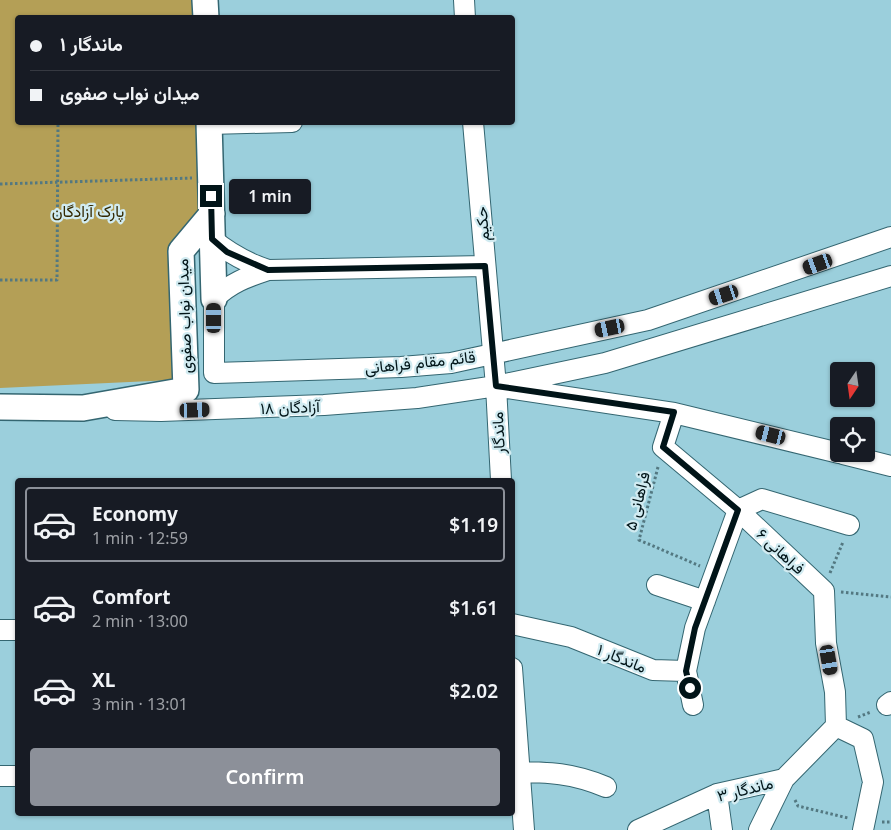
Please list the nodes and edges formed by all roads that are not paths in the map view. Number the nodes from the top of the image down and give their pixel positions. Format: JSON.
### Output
{"nodes":[{"id":1,"x":205,"y":0,"type":"edge"},
{"id":2,"x":464,"y":0,"type":"edge"},
{"id":3,"x":206,"y":15,"type":"edge"},
{"id":4,"x":465,"y":15,"type":"edge"},
{"id":5,"x":209,"y":125,"type":"edge"},
{"id":6,"x":473,"y":125,"type":"edge"},
{"id":7,"x":212,"y":214,"type":"junction"},
{"id":8,"x":891,"y":237,"type":"edge"},
{"id":9,"x":212,"y":239,"type":"junction"},
{"id":10,"x":485,"y":266,"type":"junction"},
{"id":11,"x":268,"y":270,"type":"junction"},
{"id":12,"x":891,"y":276,"type":"edge"},
{"id":13,"x":214,"y":299,"type":"junction"},
{"id":14,"x":491,"y":354,"type":"junction"},
{"id":15,"x":496,"y":386,"type":"junction"},
{"id":16,"x":0,"y":407,"type":"edge"},
{"id":17,"x":84,"y":408,"type":"junction"},
{"id":18,"x":674,"y":412,"type":"junction"},
{"id":19,"x":830,"y":451,"type":"edge"},
{"id":20,"x":875,"y":462,"type":"edge"},
{"id":21,"x":891,"y":466,"type":"edge"},
{"id":22,"x":501,"y":478,"type":"edge"},
{"id":23,"x":738,"y":510,"type":"junction"},
{"id":24,"x":849,"y":525,"type":"road end"},
{"id":25,"x":657,"y":585,"type":"dead end"},
{"id":26,"x":705,"y":601,"type":"junction"},
{"id":27,"x":515,"y":625,"type":"edge"},
{"id":28,"x":0,"y":630,"type":"edge"},
{"id":29,"x":15,"y":630,"type":"edge"},
{"id":30,"x":686,"y":671,"type":"junction"},
{"id":31,"x":693,"y":706,"type":"dead end"},
{"id":32,"x":836,"y":726,"type":"junction"},
{"id":33,"x":515,"y":746,"type":"edge"},
{"id":34,"x":516,"y":772,"type":"edge"},
{"id":35,"x":0,"y":776,"type":"edge"},
{"id":36,"x":15,"y":776,"type":"edge"},
{"id":37,"x":784,"y":780,"type":"junction"},
{"id":38,"x":606,"y":786,"type":"dead end"},
{"id":39,"x":717,"y":794,"type":"junction"},
{"id":40,"x":863,"y":826,"type":"edge"},
{"id":41,"x":524,"y":830,"type":"edge"},
{"id":42,"x":638,"y":830,"type":"edge"},
{"id":43,"x":722,"y":830,"type":"edge"},
{"id":44,"x":760,"y":830,"type":"edge"}],
"edges":[{"from":1,"to":3,"type":"main road"},
{"from":2,"to":4,"type":"street"},
{"from":5,"to":7,"type":"main road","name":"میدان نواب صفوی"},
{"from":6,"to":10,"type":"street","name":"حکیم"},
{"from":7,"to":9,"type":"main road","name":"میدان نواب صفوی"},
{"from":7,"to":17,"type":"main road","name":"میدان نواب صفوی"},
{"from":8,"to":14,"type":"street","name":"قائم مقام فراهانی"},
{"from":9,"to":11,"type":"street"},
{"from":9,"to":13,"type":"main road","name":"میدان نواب صفوی"},
{"from":10,"to":11,"type":"street"},
{"from":10,"to":14,"type":"street","name":"حکیم"},
{"from":11,"to":13,"type":"street"},
{"from":12,"to":15,"type":"street"},
{"from":13,"to":14,"type":"street","name":"قائم مقام فراهانی"},
{"from":14,"to":15,"type":"street","name":"حکیم"},
{"from":15,"to":17,"type":"street","name":"آزادگان ۱۸"},
{"from":15,"to":18,"type":"street"},
{"from":15,"to":22,"type":"street","name":"ماندگار"},
{"from":16,"to":17,"type":"main road","name":"میدان نواب صفوی"},
{"from":18,"to":19,"type":"street"},
{"from":18,"to":23,"type":"street","name":"فراهانی ۶"},
{"from":20,"to":21,"type":"street"},
{"from":23,"to":24,"type":"street"},
{"from":23,"to":26,"type":"street"},
{"from":23,"to":32,"type":"street","name":"فراهانی ۶"},
{"from":25,"to":26,"type":"street"},
{"from":26,"to":30,"type":"street"},
{"from":27,"to":30,"type":"street","name":"ماندگار ۱"},
{"from":28,"to":29,"type":"street"},
{"from":30,"to":31,"type":"street"},
{"from":32,"to":37,"type":"street","name":"ماندگار ۳"},
{"from":32,"to":40,"type":"street"},
{"from":33,"to":34,"type":"street"},
{"from":34,"to":38,"type":"street"},
{"from":34,"to":41,"type":"street"},
{"from":35,"to":36,"type":"street"},
{"from":37,"to":39,"type":"street","name":"ماندگار ۳"},
{"from":37,"to":44,"type":"street"},
{"from":39,"to":42,"type":"street","name":"ماندگار ۳"},
{"from":39,"to":43,"type":"street"}]}
